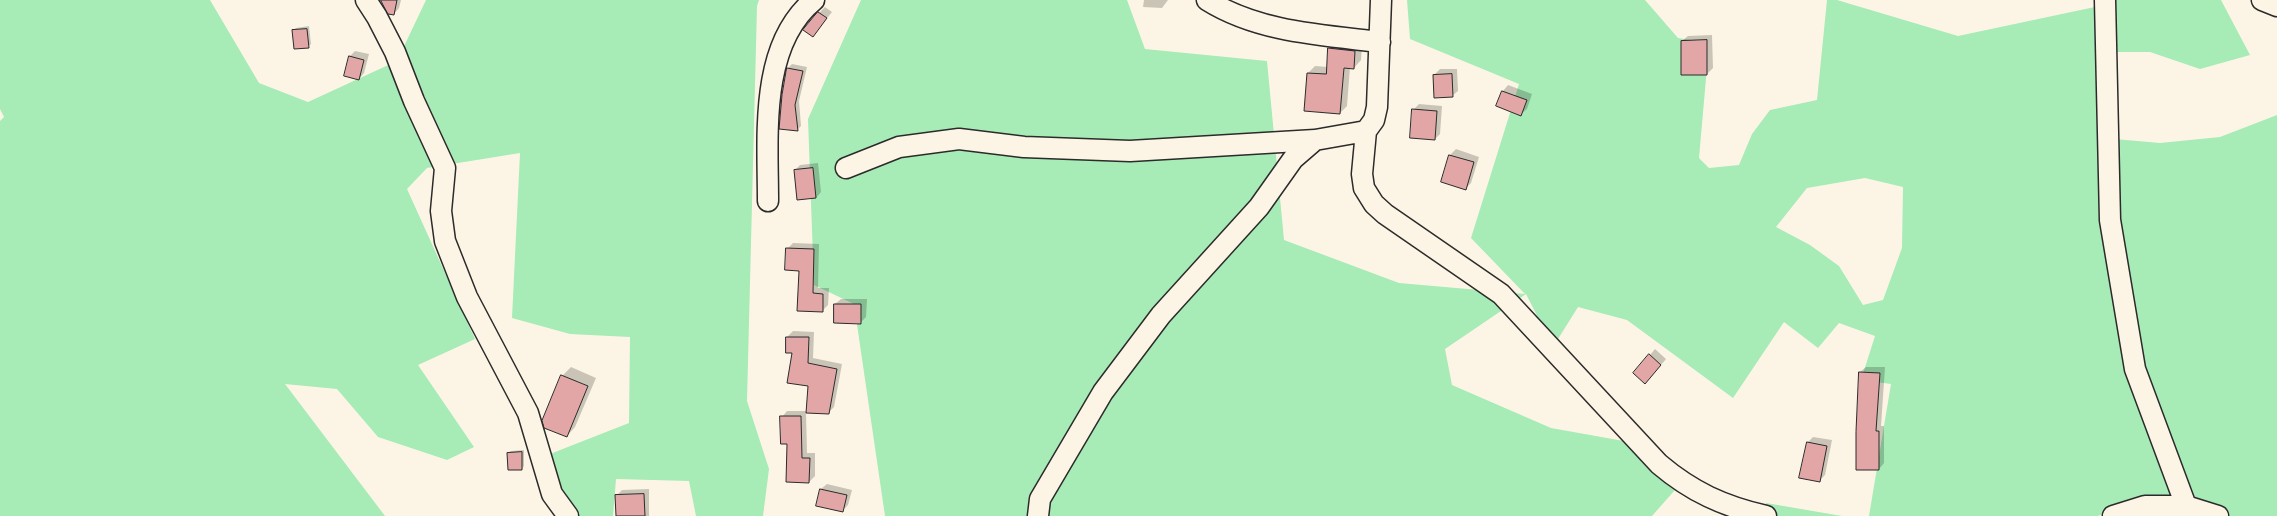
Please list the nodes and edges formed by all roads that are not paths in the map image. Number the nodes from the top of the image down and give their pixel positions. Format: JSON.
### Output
{"nodes":[{"id":1,"x":366,"y":0,"type":"edge"},
{"id":2,"x":814,"y":0,"type":"edge"},
{"id":3,"x":1207,"y":0,"type":"edge"},
{"id":4,"x":1381,"y":0,"type":"edge"},
{"id":5,"x":2105,"y":0,"type":"edge"},
{"id":6,"x":2262,"y":0,"type":"edge"},
{"id":7,"x":2277,"y":6,"type":"edge"},
{"id":8,"x":1380,"y":42,"type":"junction"},
{"id":9,"x":1366,"y":131,"type":"junction"},
{"id":10,"x":1316,"y":140,"type":"junction"},
{"id":11,"x":846,"y":168,"type":"dead end"},
{"id":12,"x":768,"y":201,"type":"dead end"},
{"id":13,"x":2186,"y":506,"type":"junction"},
{"id":14,"x":1755,"y":515,"type":"edge"},
{"id":15,"x":568,"y":516,"type":"edge"},
{"id":16,"x":1038,"y":516,"type":"edge"},
{"id":17,"x":2113,"y":516,"type":"edge"},
{"id":18,"x":2218,"y":516,"type":"edge"}],
"edges":[{"from":1,"to":15,"type":"street"},
{"from":2,"to":12,"type":"street"},
{"from":3,"to":8,"type":"street"},
{"from":4,"to":8,"type":"street"},
{"from":5,"to":13,"type":"street"},
{"from":6,"to":7,"type":"street"},
{"from":8,"to":9,"type":"street"},
{"from":9,"to":10,"type":"street"},
{"from":9,"to":14,"type":"street"},
{"from":10,"to":11,"type":"street"},
{"from":10,"to":16,"type":"street"},
{"from":13,"to":17,"type":"street"},
{"from":13,"to":18,"type":"street"}]}
